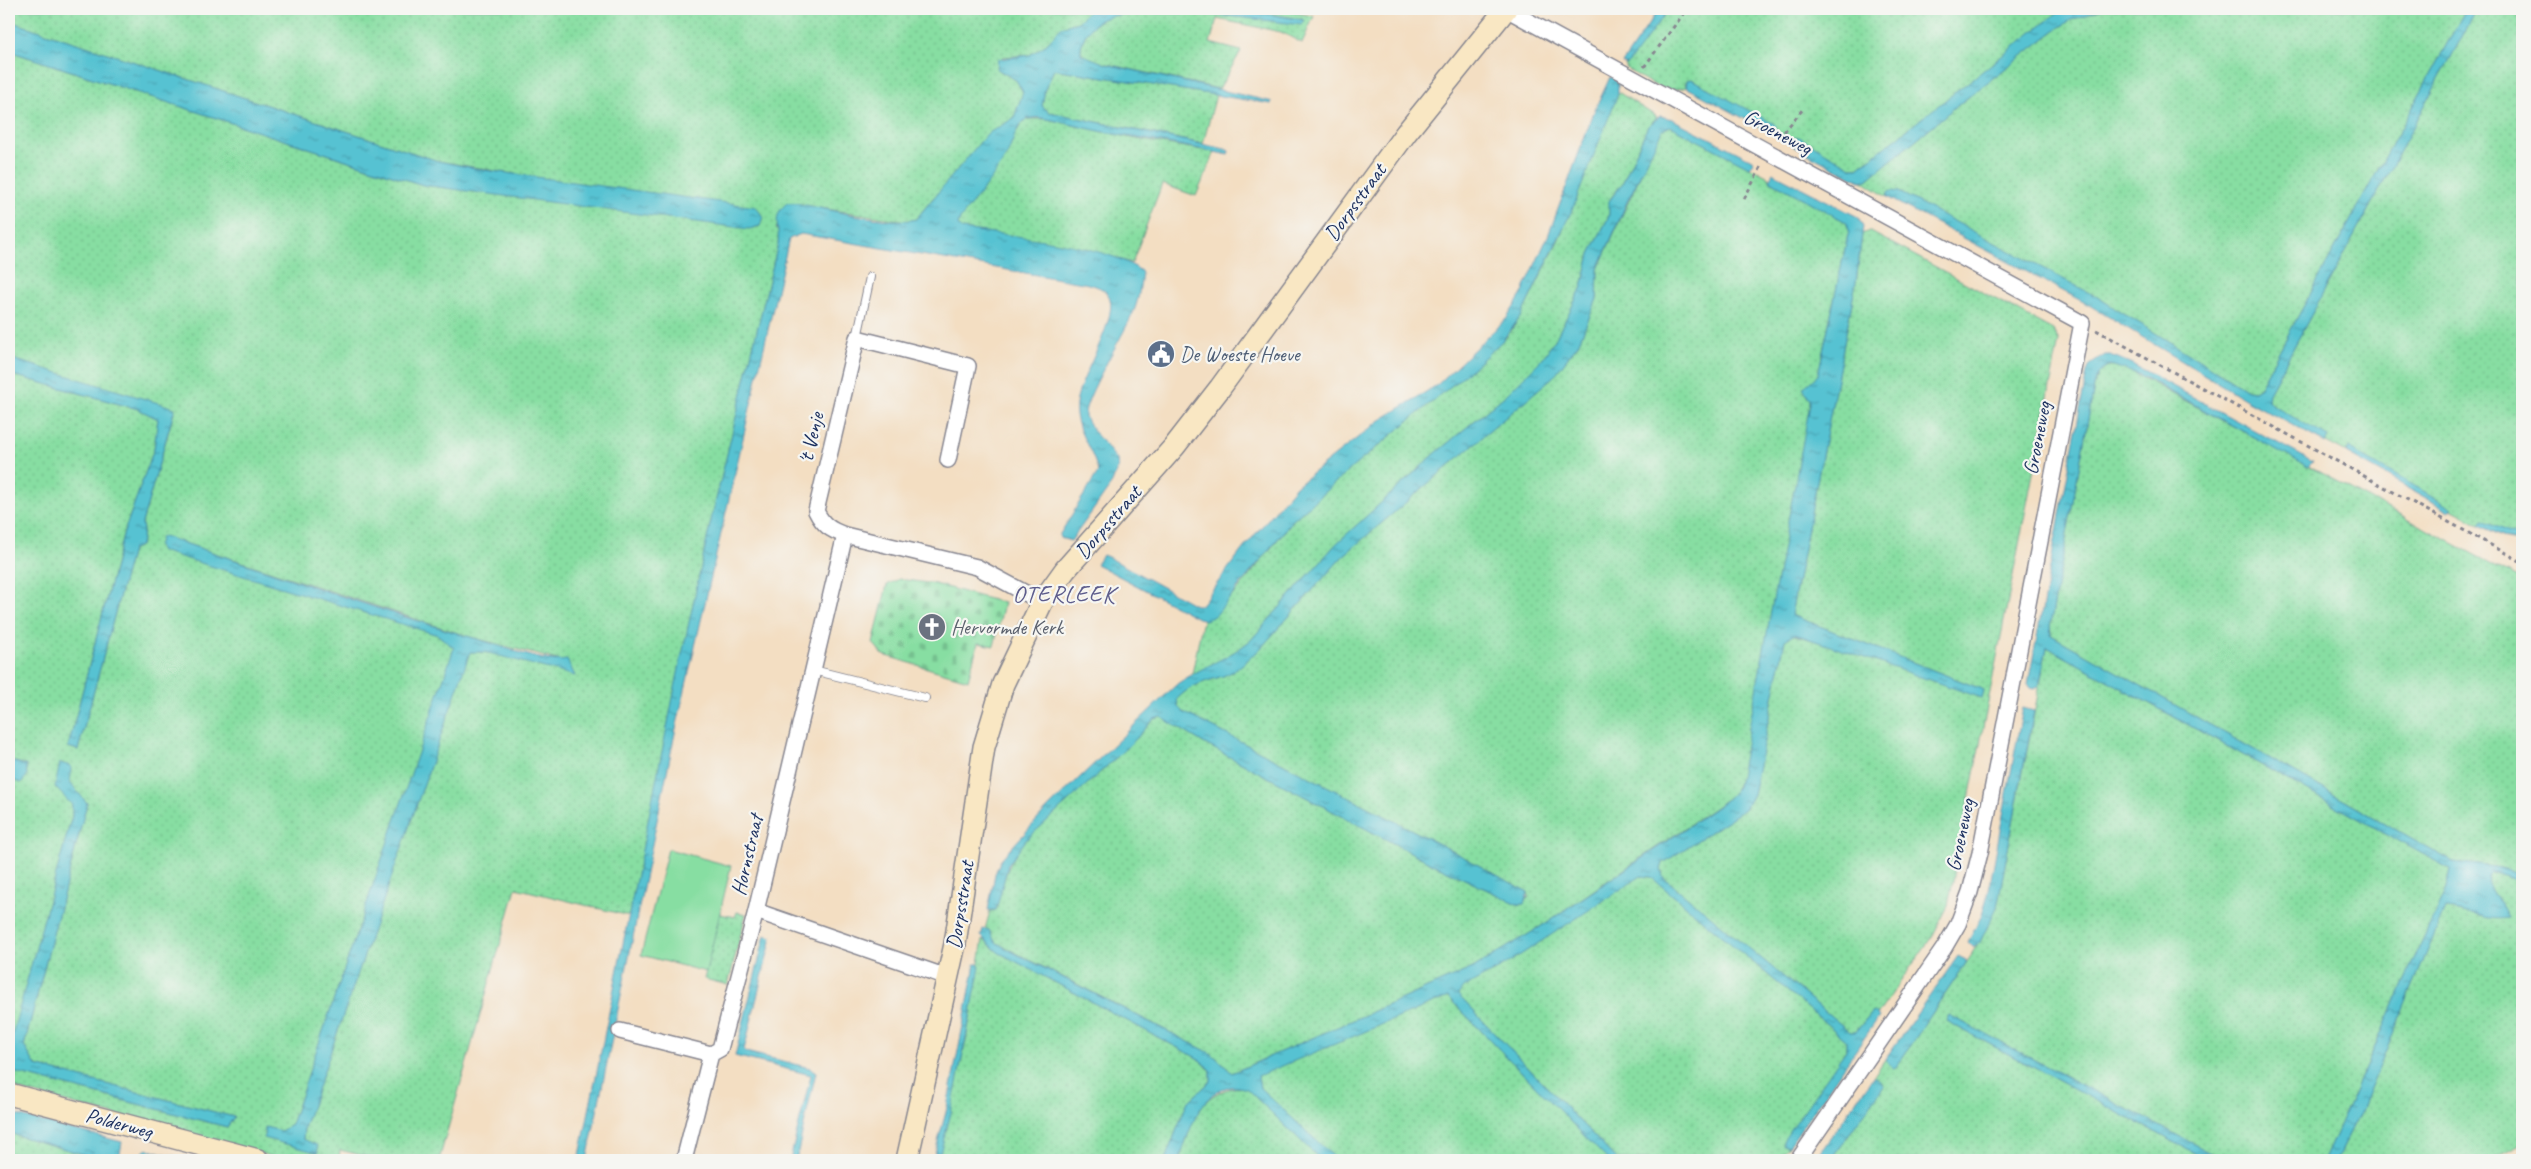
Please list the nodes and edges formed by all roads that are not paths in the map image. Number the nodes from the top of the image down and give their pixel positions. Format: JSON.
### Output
{"nodes":[{"id":1,"x":1506,"y":9,"type":"edge"},
{"id":2,"x":870,"y":277,"type":"dead end"},
{"id":3,"x":857,"y":338,"type":"junction"},
{"id":4,"x":948,"y":460,"type":"dead end"},
{"id":5,"x":844,"y":535,"type":"junction"},
{"id":6,"x":1042,"y":602,"type":"junction"},
{"id":7,"x":813,"y":670,"type":"junction"},
{"id":8,"x":925,"y":698,"type":"dead end"},
{"id":9,"x":756,"y":911,"type":"junction"},
{"id":10,"x":947,"y":977,"type":"junction"},
{"id":11,"x":620,"y":1031,"type":"dead end"},
{"id":12,"x":711,"y":1054,"type":"junction"},
{"id":13,"x":9,"y":1094,"type":"edge"},
{"id":14,"x":258,"y":1160,"type":"edge"},
{"id":15,"x":684,"y":1160,"type":"edge"},
{"id":16,"x":907,"y":1160,"type":"edge"},
{"id":17,"x":1798,"y":1160,"type":"edge"}],
"edges":[{"from":1,"to":6,"type":"street","name":"Dorpsstraat"},
{"from":1,"to":17,"type":"street","name":"Groeneweg"},
{"from":2,"to":3,"type":"lane"},
{"from":3,"to":4,"type":"street"},
{"from":3,"to":5,"type":"street","name":"'t Venje"},
{"from":5,"to":6,"type":"street","name":"'t Venje"},
{"from":5,"to":7,"type":"street","name":"Hornstraat"},
{"from":6,"to":10,"type":"street","name":"Dorpsstraat"},
{"from":7,"to":8,"type":"lane"},
{"from":7,"to":9,"type":"street","name":"Hornstraat"},
{"from":9,"to":10,"type":"street","name":"Hornstraat"},
{"from":9,"to":12,"type":"street"},
{"from":10,"to":16,"type":"street","name":"Dorpsstraat"},
{"from":11,"to":12,"type":"street"},
{"from":12,"to":15,"type":"street"},
{"from":13,"to":14,"type":"street","name":"Polderweg"}]}
